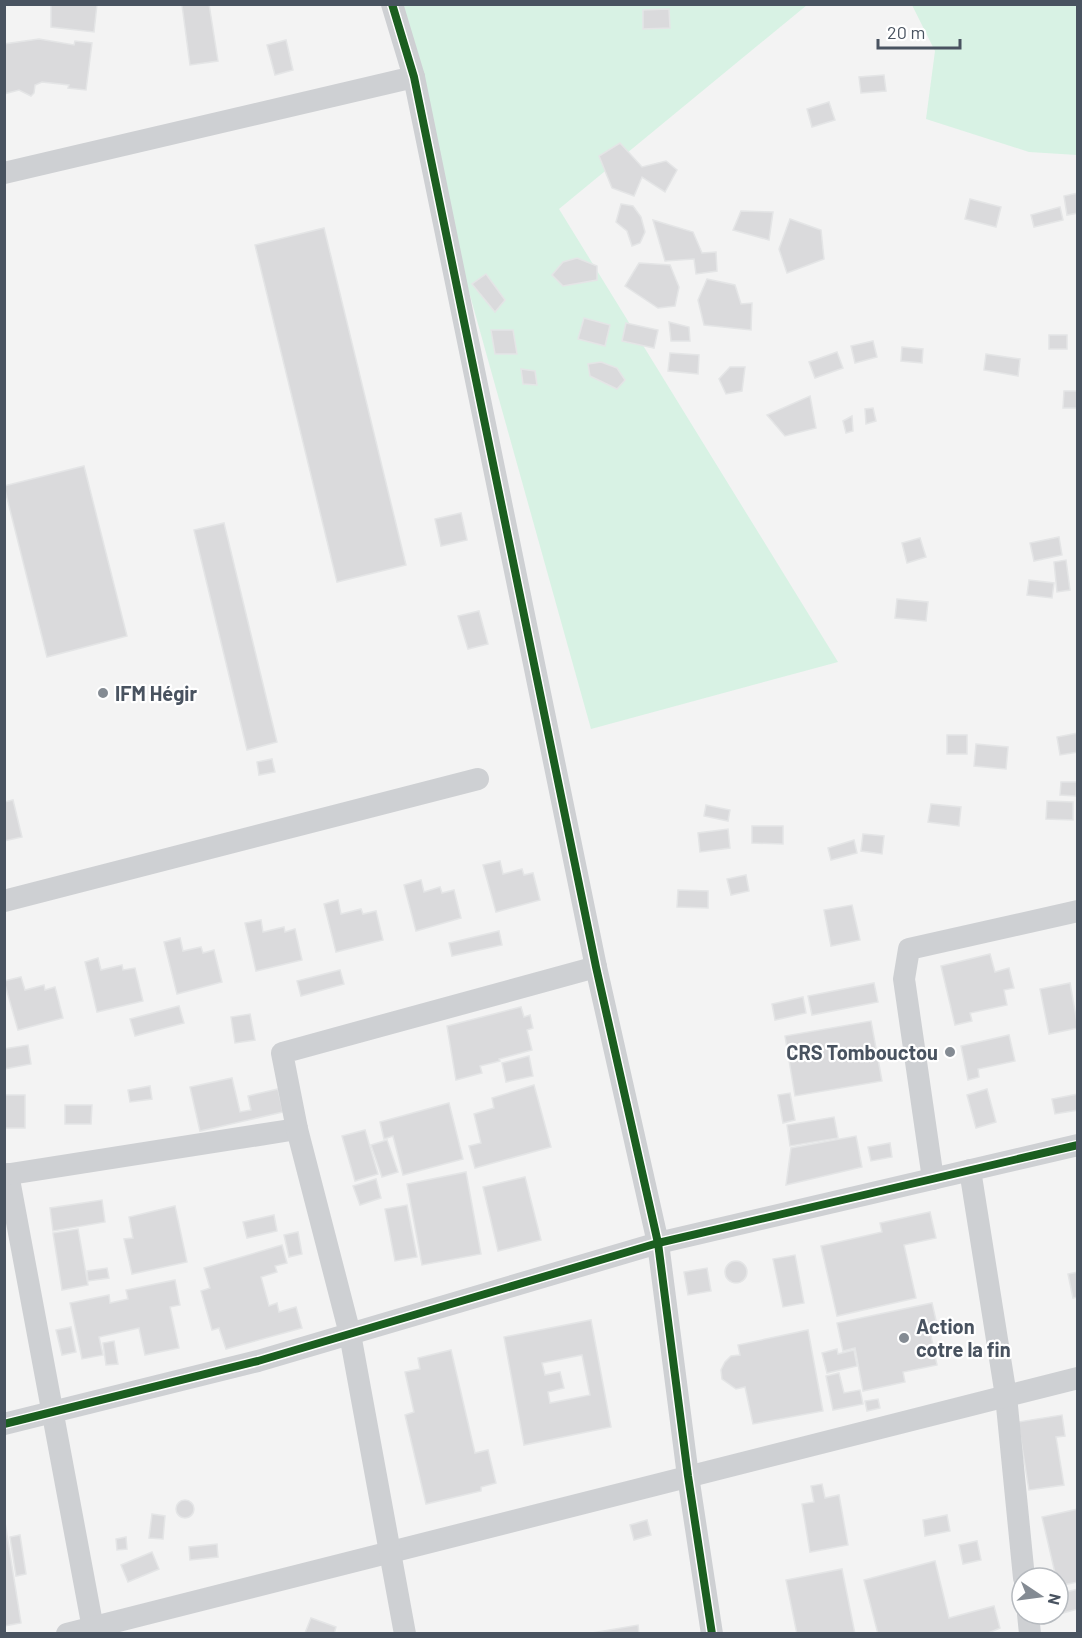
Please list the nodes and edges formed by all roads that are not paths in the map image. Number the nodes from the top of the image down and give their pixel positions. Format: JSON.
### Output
{"nodes":[{"id":1,"x":392,"y":4,"type":"edge"},
{"id":2,"x":414,"y":78,"type":"junction"},
{"id":3,"x":4,"y":172,"type":"edge"},
{"id":4,"x":478,"y":779,"type":"dead end"},
{"id":5,"x":4,"y":901,"type":"edge"},
{"id":6,"x":1077,"y":911,"type":"edge"},
{"id":7,"x":596,"y":967,"type":"junction"},
{"id":8,"x":297,"y":1129,"type":"junction"},
{"id":9,"x":1077,"y":1145,"type":"edge"},
{"id":10,"x":970,"y":1170,"type":"junction"},
{"id":11,"x":6,"y":1174,"type":"edge"},
{"id":12,"x":933,"y":1179,"type":"junction"},
{"id":13,"x":658,"y":1243,"type":"junction"},
{"id":14,"x":350,"y":1334,"type":"junction"},
{"id":15,"x":1077,"y":1378,"type":"edge"},
{"id":16,"x":1006,"y":1396,"type":"junction"},
{"id":17,"x":53,"y":1412,"type":"junction"},
{"id":18,"x":4,"y":1424,"type":"edge"},
{"id":19,"x":688,"y":1476,"type":"junction"},
{"id":20,"x":390,"y":1551,"type":"junction"},
{"id":21,"x":1023,"y":1566,"type":"edge"},
{"id":22,"x":93,"y":1630,"type":"edge"},
{"id":23,"x":67,"y":1634,"type":"edge"},
{"id":24,"x":405,"y":1634,"type":"edge"},
{"id":25,"x":712,"y":1634,"type":"edge"}],
"edges":[{"from":1,"to":2,"type":"street"},
{"from":2,"to":3,"type":"street"},
{"from":2,"to":7,"type":"street"},
{"from":4,"to":5,"type":"street"},
{"from":6,"to":12,"type":"street"},
{"from":7,"to":8,"type":"street"},
{"from":7,"to":13,"type":"street"},
{"from":8,"to":11,"type":"street"},
{"from":8,"to":14,"type":"street"},
{"from":9,"to":10,"type":"street"},
{"from":10,"to":12,"type":"street"},
{"from":10,"to":16,"type":"street"},
{"from":11,"to":17,"type":"street"},
{"from":12,"to":13,"type":"street"},
{"from":13,"to":14,"type":"street"},
{"from":13,"to":19,"type":"street"},
{"from":14,"to":17,"type":"street"},
{"from":14,"to":20,"type":"street"},
{"from":15,"to":16,"type":"street"},
{"from":16,"to":19,"type":"street"},
{"from":16,"to":21,"type":"street"},
{"from":17,"to":18,"type":"street"},
{"from":17,"to":22,"type":"street"},
{"from":19,"to":20,"type":"street"},
{"from":19,"to":25,"type":"street"},
{"from":20,"to":22,"type":"street"},
{"from":20,"to":24,"type":"street"},
{"from":22,"to":23,"type":"street"}]}
